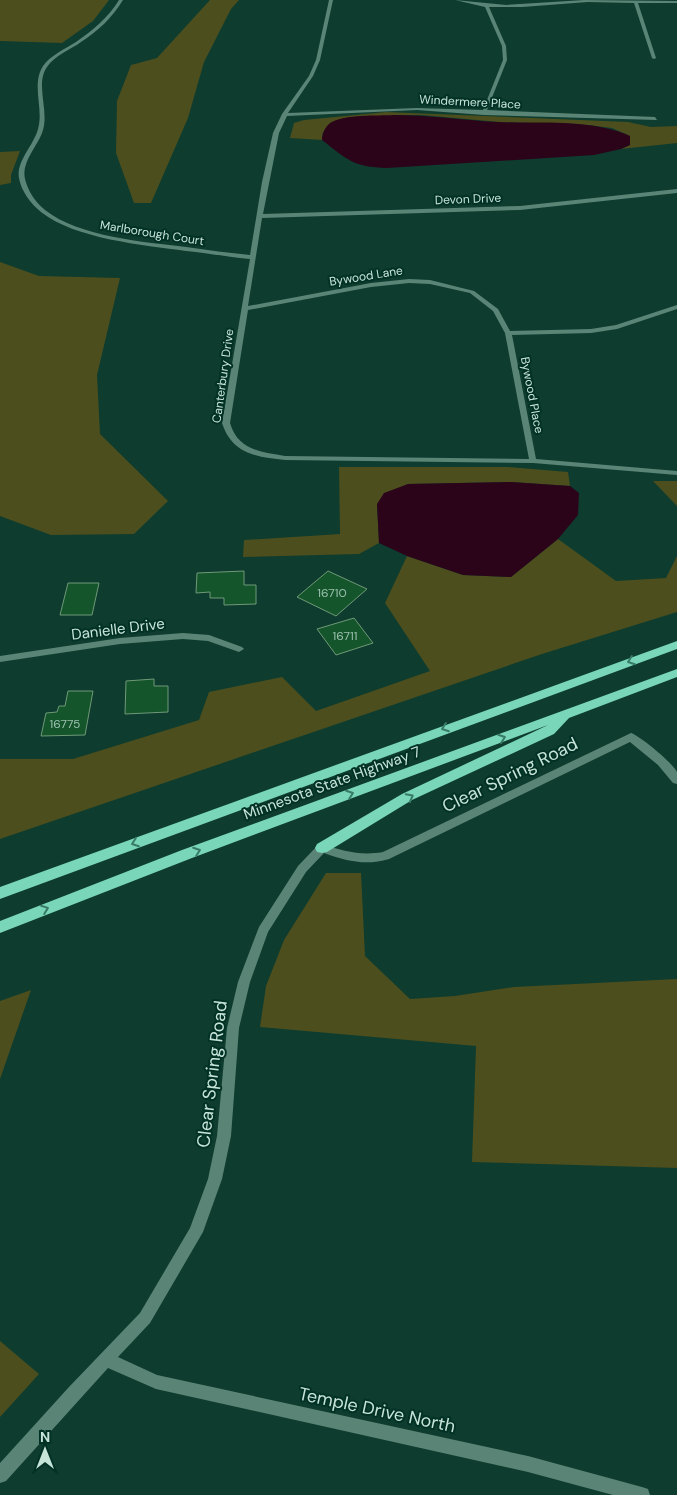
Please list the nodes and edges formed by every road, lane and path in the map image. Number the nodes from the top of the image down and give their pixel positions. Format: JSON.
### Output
{"nodes":[{"id":1,"x":121,"y":0,"type":"edge"},
{"id":2,"x":331,"y":0,"type":"edge"},
{"id":3,"x":457,"y":0,"type":"edge"},
{"id":4,"x":636,"y":2,"type":"junction"},
{"id":5,"x":677,"y":2,"type":"edge"},
{"id":6,"x":486,"y":7,"type":"junction"},
{"id":7,"x":654,"y":58,"type":"dead end"},
{"id":8,"x":484,"y":113,"type":"junction"},
{"id":9,"x":285,"y":114,"type":"junction"},
{"id":10,"x":655,"y":119,"type":"dead end"},
{"id":11,"x":677,"y":191,"type":"edge"},
{"id":12,"x":260,"y":216,"type":"junction"},
{"id":13,"x":253,"y":257,"type":"junction"},
{"id":14,"x":677,"y":308,"type":"edge"},
{"id":15,"x":244,"y":309,"type":"junction"},
{"id":16,"x":508,"y":333,"type":"junction"},
{"id":17,"x":533,"y":461,"type":"junction"},
{"id":18,"x":677,"y":473,"type":"edge"},
{"id":19,"x":677,"y":645,"type":"edge"},
{"id":20,"x":239,"y":649,"type":"dead end"},
{"id":21,"x":0,"y":660,"type":"edge"},
{"id":22,"x":677,"y":672,"type":"edge"},
{"id":23,"x":565,"y":714,"type":"junction"},
{"id":24,"x":677,"y":780,"type":"edge"},
{"id":25,"x":322,"y":848,"type":"junction"},
{"id":26,"x":0,"y":893,"type":"edge"},
{"id":27,"x":0,"y":927,"type":"edge"},
{"id":28,"x":105,"y":1359,"type":"junction"},
{"id":29,"x":0,"y":1475,"type":"edge"},
{"id":30,"x":642,"y":1495,"type":"edge"}],
"edges":[{"from":1,"to":13,"type":"street","name":"Marlborough Court"},
{"from":2,"to":9,"type":"street","name":"Canterbury Drive"},
{"from":3,"to":6,"type":"street"},
{"from":4,"to":5,"type":"street"},
{"from":4,"to":6,"type":"street"},
{"from":4,"to":7,"type":"street"},
{"from":6,"to":8,"type":"street"},
{"from":8,"to":9,"type":"street","name":"Windermere Place"},
{"from":8,"to":10,"type":"street","name":"Windermere Place"},
{"from":9,"to":12,"type":"street","name":"Canterbury Drive"},
{"from":11,"to":12,"type":"street","name":"Devon Drive"},
{"from":12,"to":13,"type":"street","name":"Canterbury Drive"},
{"from":13,"to":15,"type":"street","name":"Canterbury Drive"},
{"from":14,"to":16,"type":"street"},
{"from":15,"to":16,"type":"street","name":"Bywood Lane"},
{"from":15,"to":17,"type":"street","name":"Canterbury Drive"},
{"from":16,"to":17,"type":"street","name":"Bywood Place"},
{"from":17,"to":18,"type":"street","name":"Canterbury Drive"},
{"from":19,"to":26,"type":"main road","name":"Minnesota State Highway 7","one_way":true},
{"from":20,"to":21,"type":"street","name":"Danielle Drive"},
{"from":22,"to":23,"type":"main road","name":"Minnesota State Highway 7"},
{"from":25,"to":23,"type":"main road","one_way":true},
{"from":27,"to":23,"type":"main road","name":"Minnesota State Highway 7","one_way":true},
{"from":24,"to":25,"type":"street","name":"Clear Spring Road"},
{"from":25,"to":28,"type":"street","name":"Clear Spring Road"},
{"from":28,"to":29,"type":"street","name":"Clear Spring Road"},
{"from":28,"to":30,"type":"street","name":"Temple Drive North"}]}
